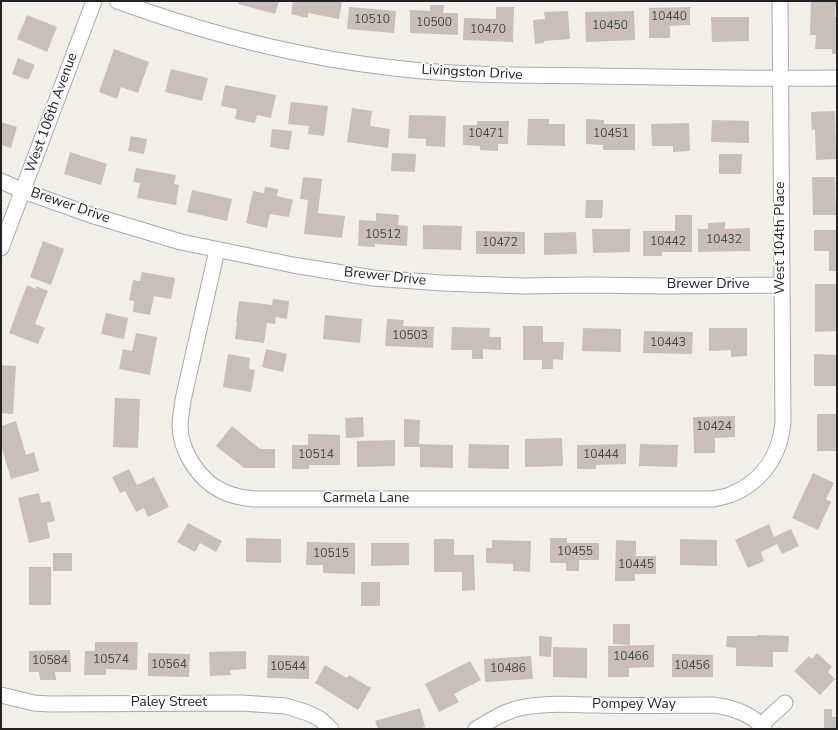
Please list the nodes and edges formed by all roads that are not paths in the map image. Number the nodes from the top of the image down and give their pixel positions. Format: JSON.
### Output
{"nodes":[{"id":1,"x":94,"y":1,"type":"edge"},
{"id":2,"x":117,"y":1,"type":"edge"},
{"id":3,"x":780,"y":1,"type":"edge"},
{"id":4,"x":837,"y":78,"type":"edge"},
{"id":5,"x":780,"y":79,"type":"junction"},
{"id":6,"x":1,"y":181,"type":"edge"},
{"id":7,"x":23,"y":191,"type":"junction"},
{"id":8,"x":1,"y":248,"type":"edge"},
{"id":9,"x":217,"y":250,"type":"junction"},
{"id":10,"x":782,"y":285,"type":"junction"},
{"id":11,"x":764,"y":471,"type":"joint"},
{"id":12,"x":1,"y":695,"type":"edge"},
{"id":13,"x":785,"y":703,"type":"dead end"},
{"id":14,"x":762,"y":727,"type":"edge"},
{"id":15,"x":331,"y":729,"type":"edge"},
{"id":16,"x":476,"y":729,"type":"edge"}],
"edges":[{"from":1,"to":7,"type":"street","name":"West 106th Avenue"},
{"from":2,"to":5,"type":"street","name":"Livingston Drive"},
{"from":3,"to":5,"type":"street","name":"West 104th Place"},
{"from":4,"to":5,"type":"street","name":"Livingston Drive"},
{"from":5,"to":10,"type":"street","name":"West 104th Place"},
{"from":6,"to":7,"type":"street","name":"Brewer Drive"},
{"from":7,"to":8,"type":"street","name":"West 106th Avenue"},
{"from":7,"to":9,"type":"street","name":"Brewer Drive"},
{"from":9,"to":10,"type":"street","name":"Brewer Drive"},
{"from":9,"to":11,"type":"street","name":"Carmela Lane"},
{"from":10,"to":11,"type":"street","name":"West 104th Place"},
{"from":12,"to":15,"type":"street","name":"Paley Street"},
{"from":13,"to":14,"type":"street","name":"Pompey Way"},
{"from":14,"to":16,"type":"street","name":"Pompey Way"}]}
